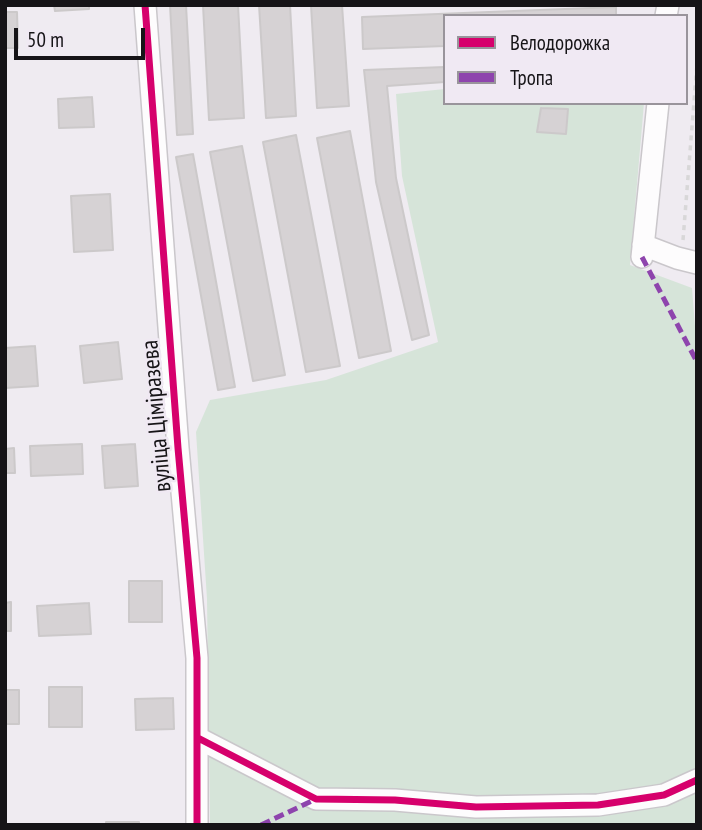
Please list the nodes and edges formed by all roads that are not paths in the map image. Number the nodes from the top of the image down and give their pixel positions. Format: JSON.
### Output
{"nodes":[{"id":1,"x":145,"y":5,"type":"edge"},
{"id":2,"x":657,"y":105,"type":"edge"},
{"id":3,"x":697,"y":262,"type":"edge"},
{"id":4,"x":198,"y":738,"type":"junction"},
{"id":5,"x":697,"y":780,"type":"edge"},
{"id":6,"x":197,"y":825,"type":"edge"}],
"edges":[{"from":1,"to":4,"type":"street","name":"вуліца Ціміразева"},
{"from":2,"to":3,"type":"street"},
{"from":4,"to":5,"type":"street"},
{"from":4,"to":6,"type":"street","name":"вуліца Ціміразева"}]}
